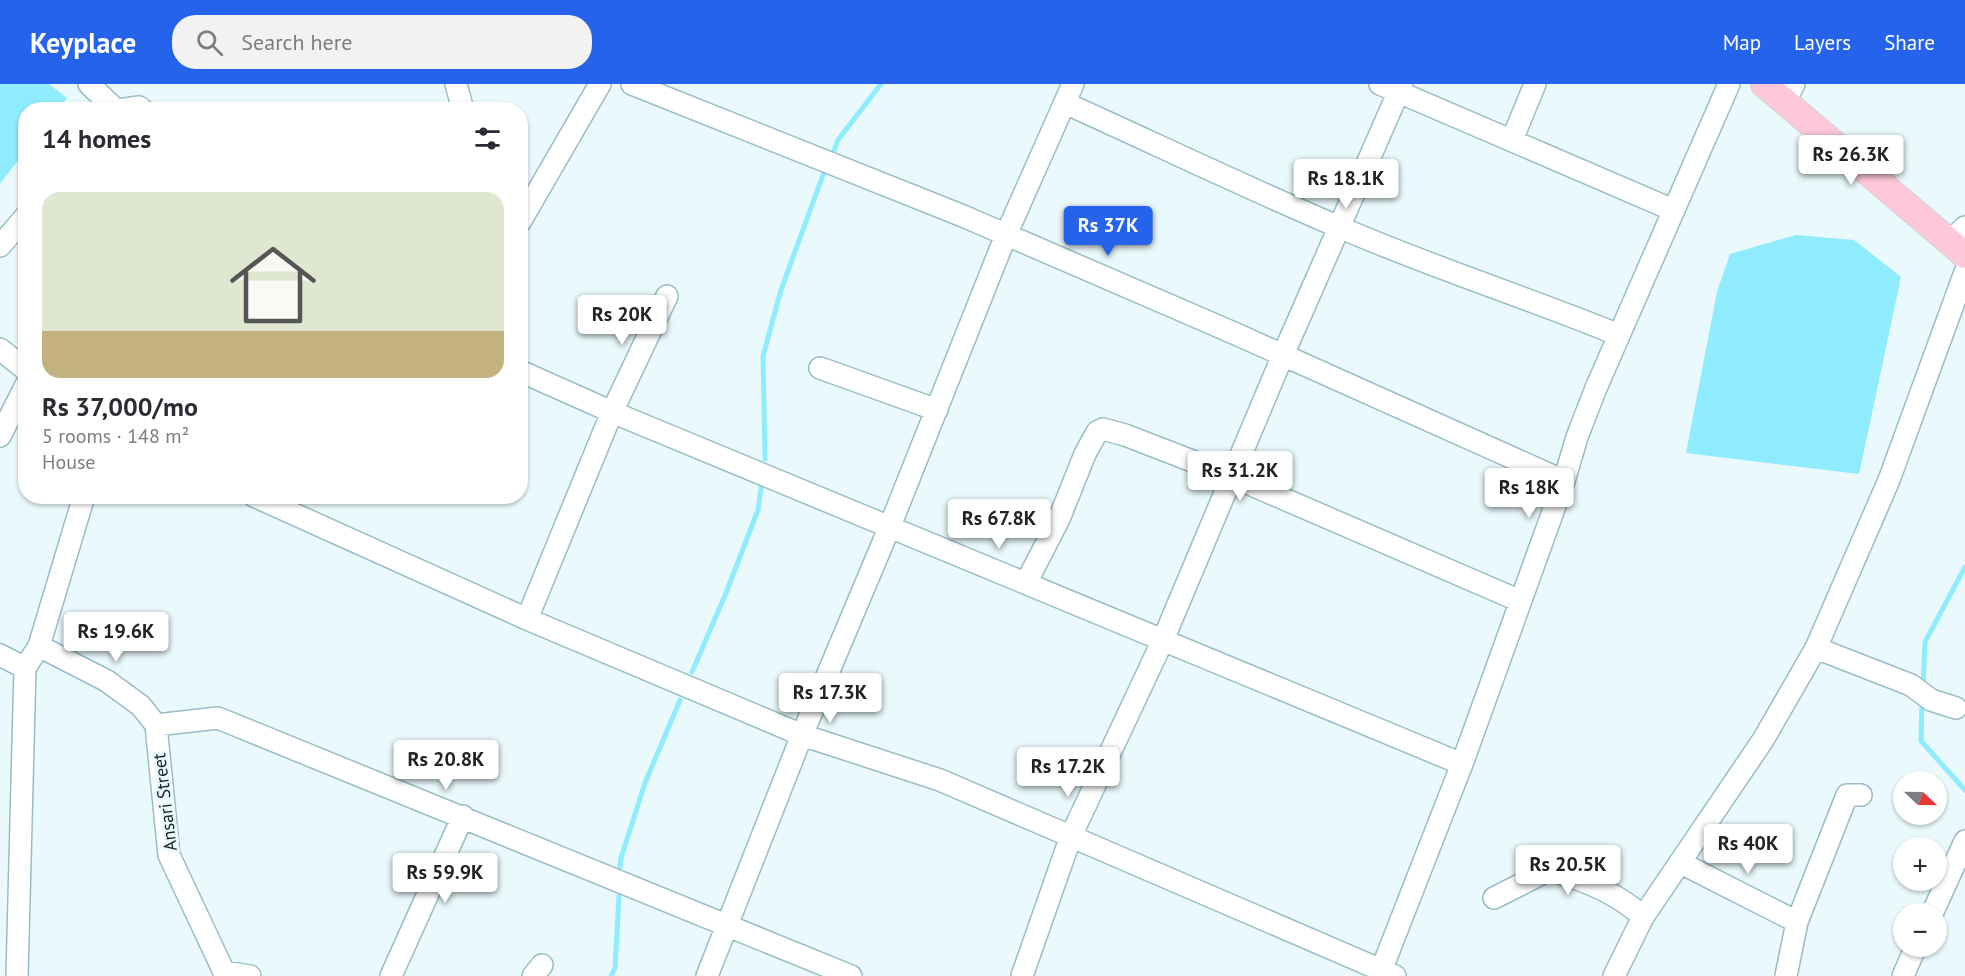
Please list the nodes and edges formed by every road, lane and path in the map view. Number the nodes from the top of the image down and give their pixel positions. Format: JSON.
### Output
{"nodes":[{"id":1,"x":89,"y":84,"type":"edge"},
{"id":2,"x":456,"y":84,"type":"edge"},
{"id":3,"x":600,"y":84,"type":"edge"},
{"id":4,"x":632,"y":84,"type":"edge"},
{"id":5,"x":1535,"y":84,"type":"edge"},
{"id":6,"x":1729,"y":84,"type":"edge"},
{"id":7,"x":1764,"y":84,"type":"edge"},
{"id":8,"x":1393,"y":87,"type":"edge"},
{"id":9,"x":1069,"y":93,"type":"edge"},
{"id":10,"x":1790,"y":93,"type":"edge"},
{"id":11,"x":108,"y":102,"type":"edge"},
{"id":12,"x":461,"y":102,"type":"edge"},
{"id":13,"x":1512,"y":140,"type":"junction"},
{"id":14,"x":528,"y":208,"type":"edge"},
{"id":15,"x":1674,"y":210,"type":"junction"},
{"id":16,"x":18,"y":225,"type":"edge"},
{"id":17,"x":1340,"y":228,"type":"junction"},
{"id":18,"x":1006,"y":235,"type":"junction"},
{"id":19,"x":1960,"y":242,"type":"edge"},
{"id":20,"x":0,"y":246,"type":"edge"},
{"id":21,"x":1965,"y":272,"type":"edge"},
{"id":22,"x":667,"y":296,"type":"dead end"},
{"id":23,"x":1619,"y":335,"type":"junction"},
{"id":24,"x":0,"y":350,"type":"edge"},
{"id":25,"x":1283,"y":355,"type":"junction"},
{"id":26,"x":18,"y":364,"type":"edge"},
{"id":27,"x":820,"y":368,"type":"dead end"},
{"id":28,"x":528,"y":375,"type":"edge"},
{"id":29,"x":18,"y":401,"type":"edge"},
{"id":30,"x":937,"y":410,"type":"junction"},
{"id":31,"x":612,"y":412,"type":"junction"},
{"id":32,"x":0,"y":436,"type":"edge"},
{"id":33,"x":1232,"y":476,"type":"junction"},
{"id":34,"x":1564,"y":481,"type":"junction"},
{"id":35,"x":82,"y":504,"type":"edge"},
{"id":36,"x":296,"y":505,"type":"edge"},
{"id":37,"x":891,"y":526,"type":"junction"},
{"id":38,"x":1026,"y":583,"type":"junction"},
{"id":39,"x":1520,"y":601,"type":"junction"},
{"id":40,"x":527,"y":620,"type":"junction"},
{"id":41,"x":1163,"y":640,"type":"junction"},
{"id":42,"x":39,"y":646,"type":"junction"},
{"id":43,"x":1816,"y":648,"type":"junction"},
{"id":44,"x":0,"y":655,"type":"edge"},
{"id":45,"x":25,"y":668,"type":"junction"},
{"id":46,"x":1956,"y":708,"type":"dead end"},
{"id":47,"x":156,"y":726,"type":"junction"},
{"id":48,"x":802,"y":735,"type":"junction"},
{"id":49,"x":1462,"y":764,"type":"junction"},
{"id":50,"x":1861,"y":795,"type":"dead end"},
{"id":51,"x":462,"y":817,"type":"junction"},
{"id":52,"x":1071,"y":836,"type":"junction"},
{"id":53,"x":1965,"y":841,"type":"edge"},
{"id":54,"x":1681,"y":863,"type":"junction"},
{"id":55,"x":1494,"y":898,"type":"dead end"},
{"id":56,"x":1937,"y":903,"type":"edge"},
{"id":57,"x":1643,"y":917,"type":"junction"},
{"id":58,"x":1797,"y":922,"type":"junction"},
{"id":59,"x":728,"y":925,"type":"junction"},
{"id":60,"x":1911,"y":957,"type":"edge"},
{"id":61,"x":224,"y":974,"type":"edge"},
{"id":62,"x":1385,"y":974,"type":"edge"},
{"id":63,"x":18,"y":976,"type":"edge"},
{"id":64,"x":250,"y":976,"type":"edge"},
{"id":65,"x":391,"y":976,"type":"edge"},
{"id":66,"x":707,"y":976,"type":"edge"},
{"id":67,"x":851,"y":976,"type":"edge"},
{"id":68,"x":1022,"y":976,"type":"edge"},
{"id":69,"x":1614,"y":976,"type":"edge"},
{"id":70,"x":1786,"y":976,"type":"edge"},
{"id":71,"x":1903,"y":976,"type":"edge"}],
"edges":[{"from":1,"to":11,"type":"street"},
{"from":2,"to":12,"type":"street"},
{"from":3,"to":14,"type":"street"},
{"from":4,"to":18,"type":"street"},
{"from":5,"to":13,"type":"street"},
{"from":6,"to":15,"type":"street"},
{"from":7,"to":10,"type":"main road"},
{"from":8,"to":13,"type":"street"},
{"from":8,"to":17,"type":"street"},
{"from":9,"to":17,"type":"street"},
{"from":9,"to":18,"type":"street"},
{"from":10,"to":19,"type":"main road"},
{"from":13,"to":15,"type":"street"},
{"from":15,"to":23,"type":"street"},
{"from":16,"to":20,"type":"street"},
{"from":17,"to":23,"type":"street"},
{"from":17,"to":25,"type":"street"},
{"from":18,"to":25,"type":"street"},
{"from":18,"to":30,"type":"street"},
{"from":21,"to":43,"type":"street"},
{"from":22,"to":31,"type":"street"},
{"from":23,"to":34,"type":"street"},
{"from":24,"to":26,"type":"street"},
{"from":25,"to":33,"type":"street"},
{"from":25,"to":34,"type":"street"},
{"from":27,"to":30,"type":"street"},
{"from":28,"to":31,"type":"street"},
{"from":29,"to":32,"type":"street"},
{"from":30,"to":37,"type":"street"},
{"from":31,"to":37,"type":"street"},
{"from":31,"to":40,"type":"street"},
{"from":33,"to":38,"type":"street"},
{"from":33,"to":39,"type":"street"},
{"from":33,"to":41,"type":"street"},
{"from":34,"to":39,"type":"street"},
{"from":35,"to":42,"type":"street"},
{"from":36,"to":40,"type":"street"},
{"from":37,"to":38,"type":"street"},
{"from":37,"to":48,"type":"street"},
{"from":38,"to":41,"type":"street"},
{"from":39,"to":49,"type":"street"},
{"from":40,"to":48,"type":"street"},
{"from":41,"to":49,"type":"street"},
{"from":41,"to":52,"type":"street"},
{"from":42,"to":45,"type":"street"},
{"from":42,"to":47,"type":"street"},
{"from":43,"to":46,"type":"street"},
{"from":43,"to":54,"type":"street"},
{"from":44,"to":45,"type":"street"},
{"from":45,"to":63,"type":"street"},
{"from":47,"to":51,"type":"street"},
{"from":47,"to":61,"type":"street","name":"Ansari Street"},
{"from":48,"to":52,"type":"street"},
{"from":48,"to":59,"type":"street"},
{"from":49,"to":62,"type":"street"},
{"from":50,"to":58,"type":"street"},
{"from":51,"to":59,"type":"street"},
{"from":51,"to":65,"type":"street"},
{"from":52,"to":62,"type":"street"},
{"from":52,"to":68,"type":"street"},
{"from":53,"to":56,"type":"street"},
{"from":54,"to":57,"type":"street"},
{"from":54,"to":58,"type":"street"},
{"from":55,"to":57,"type":"street"},
{"from":57,"to":69,"type":"street"},
{"from":58,"to":70,"type":"street"},
{"from":59,"to":66,"type":"street"},
{"from":59,"to":67,"type":"street"},
{"from":60,"to":71,"type":"street"},
{"from":61,"to":64,"type":"street"}]}
